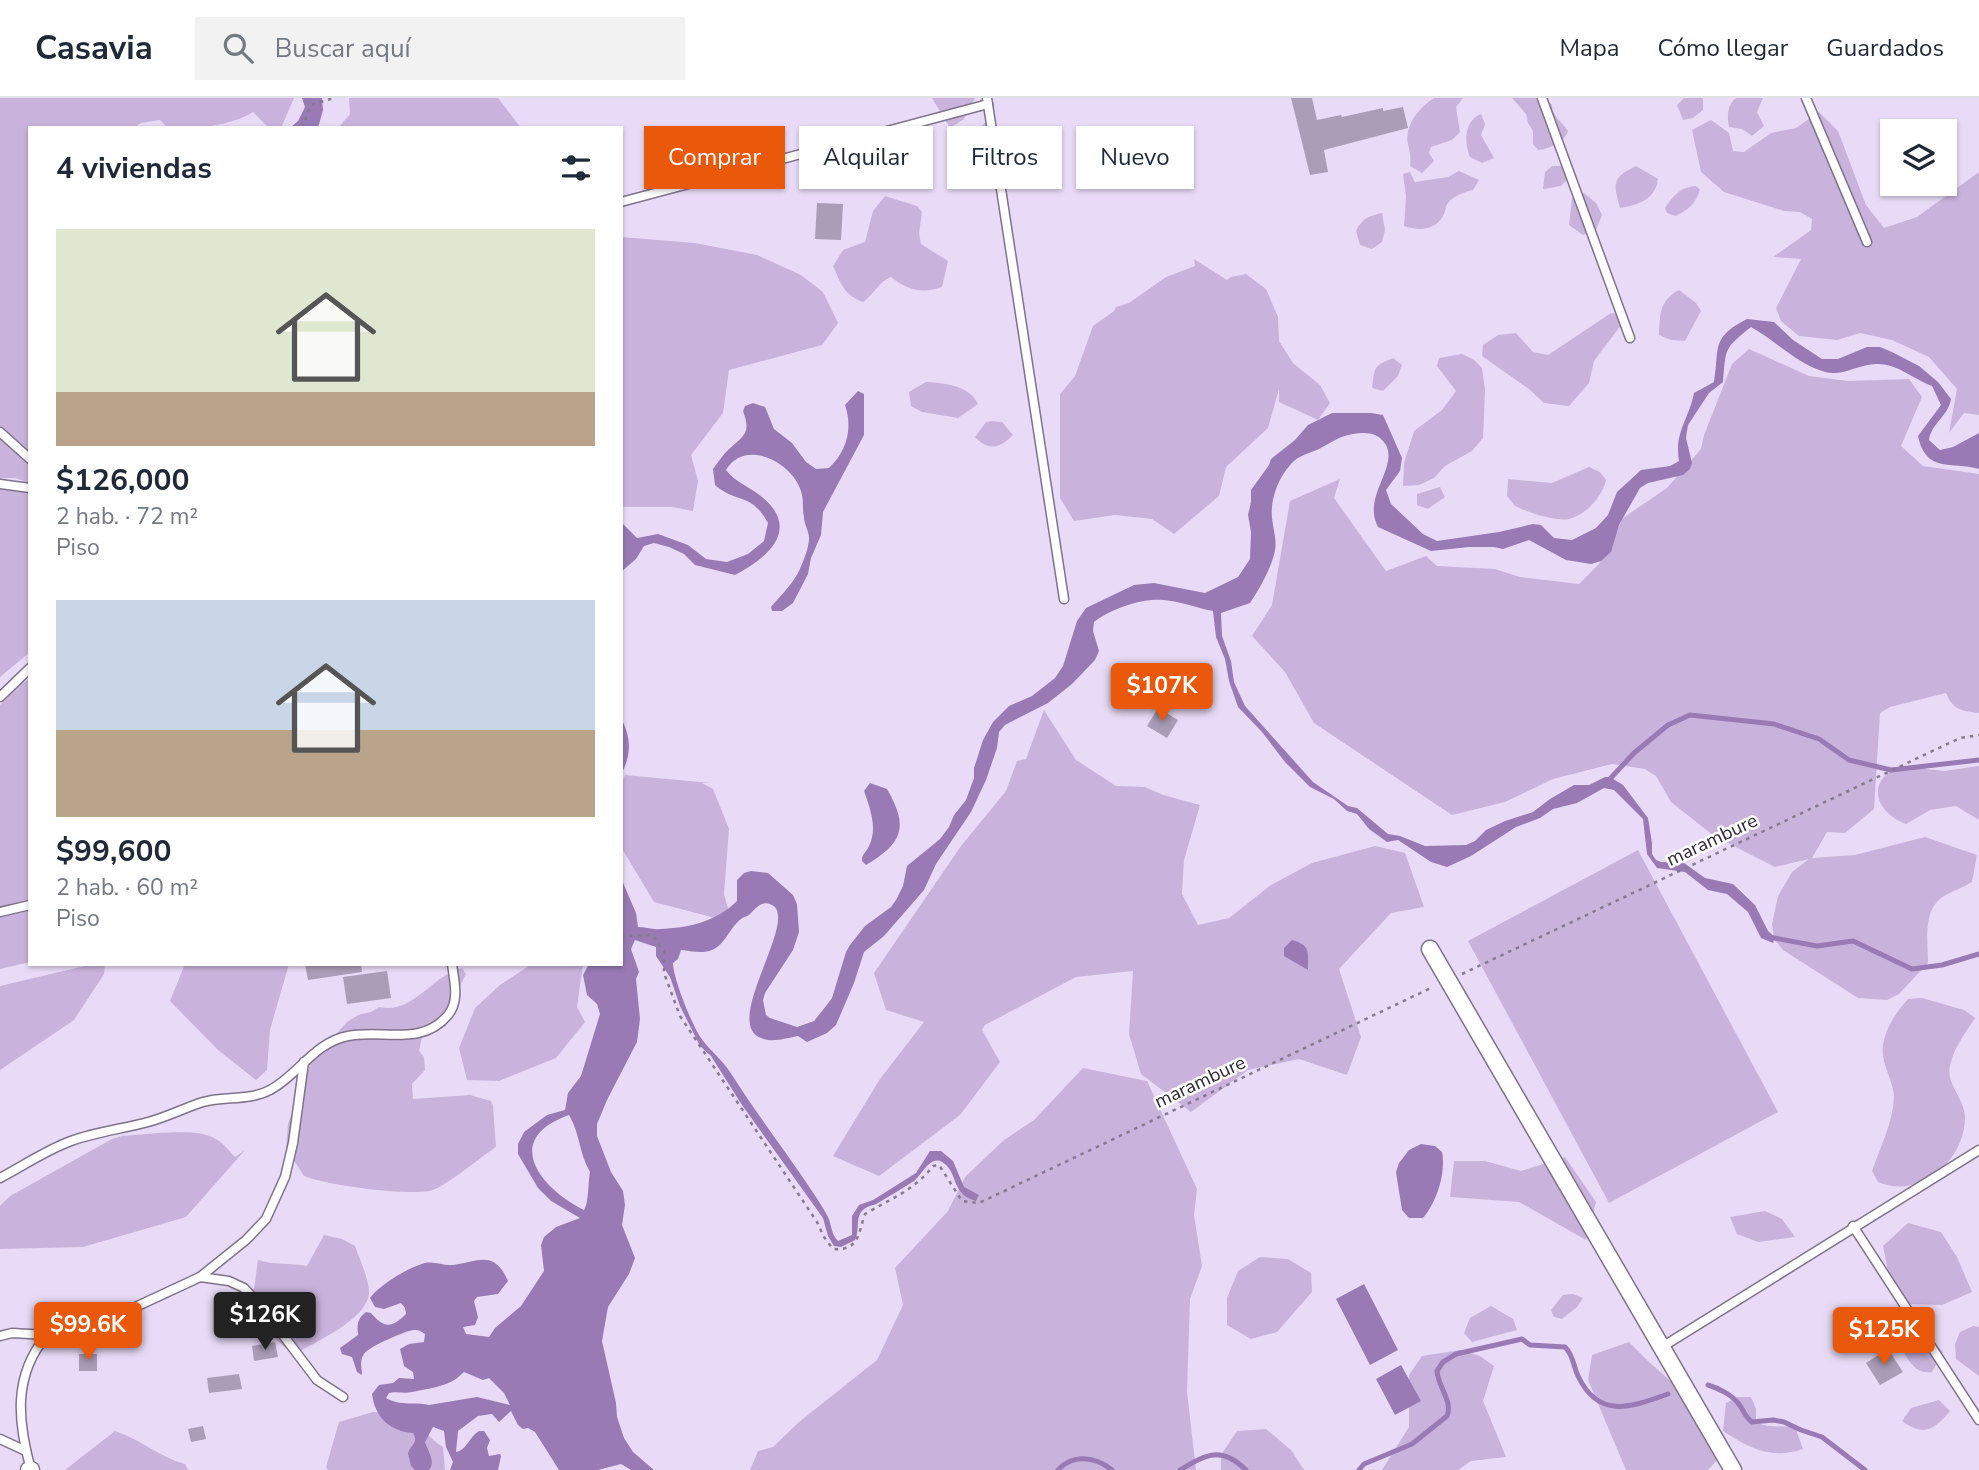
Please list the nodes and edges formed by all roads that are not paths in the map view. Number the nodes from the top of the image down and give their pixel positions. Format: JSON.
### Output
{"nodes":[{"id":1,"x":1542,"y":98,"type":"edge"},
{"id":2,"x":1806,"y":98,"type":"edge"},
{"id":3,"x":988,"y":101,"type":"edge"},
{"id":4,"x":623,"y":201,"type":"edge"},
{"id":5,"x":1867,"y":242,"type":"dead end"},
{"id":6,"x":1630,"y":338,"type":"dead end"},
{"id":7,"x":0,"y":432,"type":"edge"},
{"id":8,"x":28,"y":457,"type":"edge"},
{"id":9,"x":0,"y":484,"type":"edge"},
{"id":10,"x":28,"y":488,"type":"edge"},
{"id":11,"x":1064,"y":599,"type":"dead end"},
{"id":12,"x":28,"y":670,"type":"edge"},
{"id":13,"x":0,"y":698,"type":"edge"},
{"id":14,"x":28,"y":905,"type":"edge"},
{"id":15,"x":0,"y":912,"type":"edge"},
{"id":16,"x":1430,"y":949,"type":"dead end"},
{"id":17,"x":452,"y":966,"type":"edge"},
{"id":18,"x":304,"y":1062,"type":"junction"},
{"id":19,"x":1979,"y":1150,"type":"edge"},
{"id":20,"x":0,"y":1178,"type":"edge"},
{"id":21,"x":1853,"y":1226,"type":"junction"},
{"id":22,"x":200,"y":1277,"type":"junction"},
{"id":23,"x":47,"y":1335,"type":"junction"},
{"id":24,"x":0,"y":1336,"type":"edge"},
{"id":25,"x":1662,"y":1347,"type":"junction"},
{"id":26,"x":342,"y":1397,"type":"dead end"},
{"id":27,"x":1979,"y":1420,"type":"edge"},
{"id":28,"x":0,"y":1438,"type":"edge"},
{"id":29,"x":26,"y":1451,"type":"junction"},
{"id":30,"x":30,"y":1470,"type":"edge"},
{"id":31,"x":1733,"y":1470,"type":"edge"}],
"edges":[{"from":1,"to":6,"type":"lane"},
{"from":2,"to":5,"type":"lane"},
{"from":3,"to":4,"type":"lane"},
{"from":3,"to":11,"type":"lane"},
{"from":7,"to":8,"type":"lane"},
{"from":9,"to":10,"type":"lane"},
{"from":12,"to":13,"type":"lane"},
{"from":14,"to":15,"type":"lane"},
{"from":16,"to":25,"type":"street"},
{"from":17,"to":18,"type":"lane"},
{"from":18,"to":20,"type":"lane"},
{"from":18,"to":22,"type":"lane"},
{"from":19,"to":21,"type":"lane"},
{"from":21,"to":25,"type":"lane"},
{"from":21,"to":27,"type":"lane"},
{"from":22,"to":23,"type":"lane"},
{"from":22,"to":26,"type":"lane"},
{"from":23,"to":24,"type":"lane"},
{"from":23,"to":29,"type":"lane"},
{"from":25,"to":31,"type":"street"},
{"from":28,"to":29,"type":"lane"},
{"from":29,"to":30,"type":"lane"}]}
